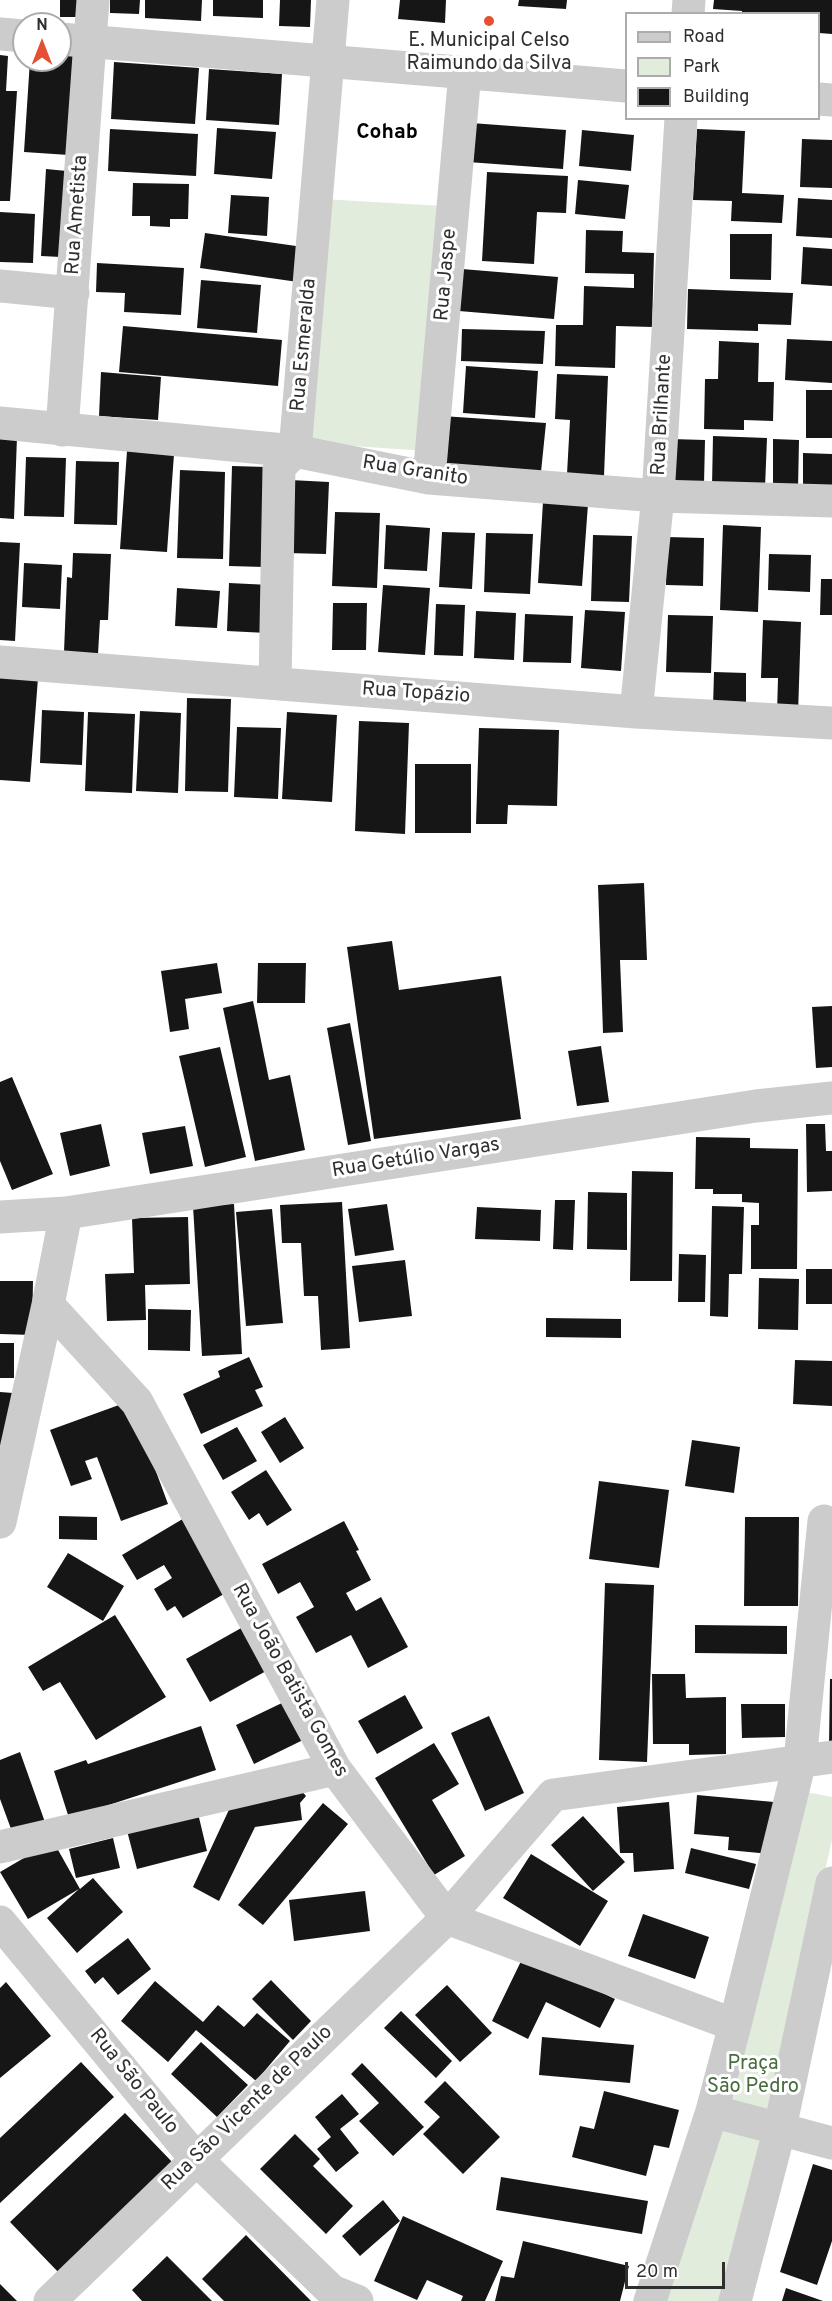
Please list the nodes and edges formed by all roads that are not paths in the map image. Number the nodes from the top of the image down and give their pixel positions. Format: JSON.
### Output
{"nodes":[{"id":1,"x":93,"y":0,"type":"edge"},
{"id":2,"x":333,"y":0,"type":"edge"},
{"id":3,"x":74,"y":40,"type":"edge"},
{"id":4,"x":329,"y":61,"type":"junction"},
{"id":5,"x":465,"y":72,"type":"junction"},
{"id":6,"x":625,"y":86,"type":"edge"},
{"id":7,"x":681,"y":120,"type":"edge"},
{"id":8,"x":0,"y":286,"type":"edge"},
{"id":9,"x":73,"y":293,"type":"junction"},
{"id":10,"x":0,"y":423,"type":"edge"},
{"id":11,"x":62,"y":430,"type":"junction"},
{"id":12,"x":295,"y":451,"type":"junction"},
{"id":13,"x":429,"y":478,"type":"junction"},
{"id":14,"x":658,"y":496,"type":"junction"},
{"id":15,"x":832,"y":501,"type":"edge"},
{"id":16,"x":0,"y":662,"type":"edge"},
{"id":17,"x":275,"y":683,"type":"junction"},
{"id":18,"x":636,"y":712,"type":"junction"},
{"id":19,"x":832,"y":723,"type":"edge"},
{"id":20,"x":832,"y":1098,"type":"edge"},
{"id":21,"x":66,"y":1213,"type":"junction"},
{"id":22,"x":0,"y":1217,"type":"edge"},
{"id":23,"x":48,"y":1305,"type":"junction"},
{"id":24,"x":824,"y":1521,"type":"dead end"},
{"id":25,"x":0,"y":1522,"type":"edge"},
{"id":26,"x":832,"y":1757,"type":"edge"},
{"id":27,"x":800,"y":1761,"type":"junction"},
{"id":28,"x":335,"y":1769,"type":"junction"},
{"id":29,"x":0,"y":1847,"type":"edge"},
{"id":30,"x":832,"y":1883,"type":"edge"},
{"id":31,"x":447,"y":1918,"type":"junction"},
{"id":32,"x":0,"y":1922,"type":"edge"},
{"id":33,"x":10,"y":1954,"type":"edge"},
{"id":34,"x":735,"y":2025,"type":"junction"},
{"id":35,"x":712,"y":2111,"type":"junction"},
{"id":36,"x":780,"y":2128,"type":"junction"},
{"id":37,"x":832,"y":2143,"type":"edge"},
{"id":38,"x":196,"y":2159,"type":"junction"},
{"id":39,"x":337,"y":2298,"type":"edge"},
{"id":40,"x":50,"y":2301,"type":"edge"},
{"id":41,"x":650,"y":2301,"type":"edge"},
{"id":42,"x":735,"y":2301,"type":"edge"}],
"edges":[{"from":1,"to":3,"type":"street","name":"Rua Ametista"},
{"from":2,"to":4,"type":"street","name":"Rua Esmeralda"},
{"from":3,"to":4,"type":"street"},
{"from":3,"to":9,"type":"street","name":"Rua Ametista"},
{"from":4,"to":5,"type":"street"},
{"from":4,"to":12,"type":"street","name":"Rua Esmeralda"},
{"from":5,"to":6,"type":"street"},
{"from":5,"to":13,"type":"street","name":"Rua Jaspe"},
{"from":7,"to":14,"type":"street","name":"Rua Brilhante"},
{"from":8,"to":9,"type":"street"},
{"from":9,"to":11,"type":"street","name":"Rua Ametista"},
{"from":10,"to":11,"type":"street","name":"Rua Granito"},
{"from":11,"to":12,"type":"street","name":"Rua Granito"},
{"from":12,"to":13,"type":"street","name":"Rua Granito"},
{"from":12,"to":17,"type":"street","name":"Rua Esmeralda"},
{"from":13,"to":14,"type":"street","name":"Rua Granito"},
{"from":14,"to":15,"type":"street","name":"Rua Granito"},
{"from":14,"to":18,"type":"street","name":"Rua Brilhante"},
{"from":16,"to":17,"type":"street","name":"Rua Topázio"},
{"from":17,"to":18,"type":"street","name":"Rua Topázio"},
{"from":18,"to":19,"type":"street","name":"Rua Topázio"},
{"from":20,"to":21,"type":"street","name":"Rua Getúlio Vargas"},
{"from":21,"to":22,"type":"street","name":"Rua Getúlio Vargas"},
{"from":21,"to":23,"type":"street"},
{"from":23,"to":25,"type":"street"},
{"from":23,"to":28,"type":"street","name":"Rua João Batista Gomes"},
{"from":24,"to":27,"type":"street"},
{"from":26,"to":27,"type":"street","name":"Rua São Vicente de Paulo"},
{"from":27,"to":31,"type":"street","name":"Rua São Vicente de Paulo"},
{"from":27,"to":34,"type":"street"},
{"from":28,"to":29,"type":"street"},
{"from":28,"to":31,"type":"street","name":"Rua João Batista Gomes"},
{"from":30,"to":36,"type":"street"},
{"from":31,"to":34,"type":"street"},
{"from":31,"to":38,"type":"street","name":"Rua São Vicente de Paulo"},
{"from":32,"to":33,"type":"street","name":"Rua São Paulo"},
{"from":33,"to":38,"type":"street","name":"Rua São Paulo"},
{"from":34,"to":35,"type":"street"},
{"from":35,"to":36,"type":"street"},
{"from":35,"to":41,"type":"street"},
{"from":36,"to":37,"type":"street"},
{"from":36,"to":42,"type":"street"},
{"from":38,"to":39,"type":"street","name":"Rua São Paulo"},
{"from":38,"to":40,"type":"street","name":"Rua São Vicente de Paulo"}]}
